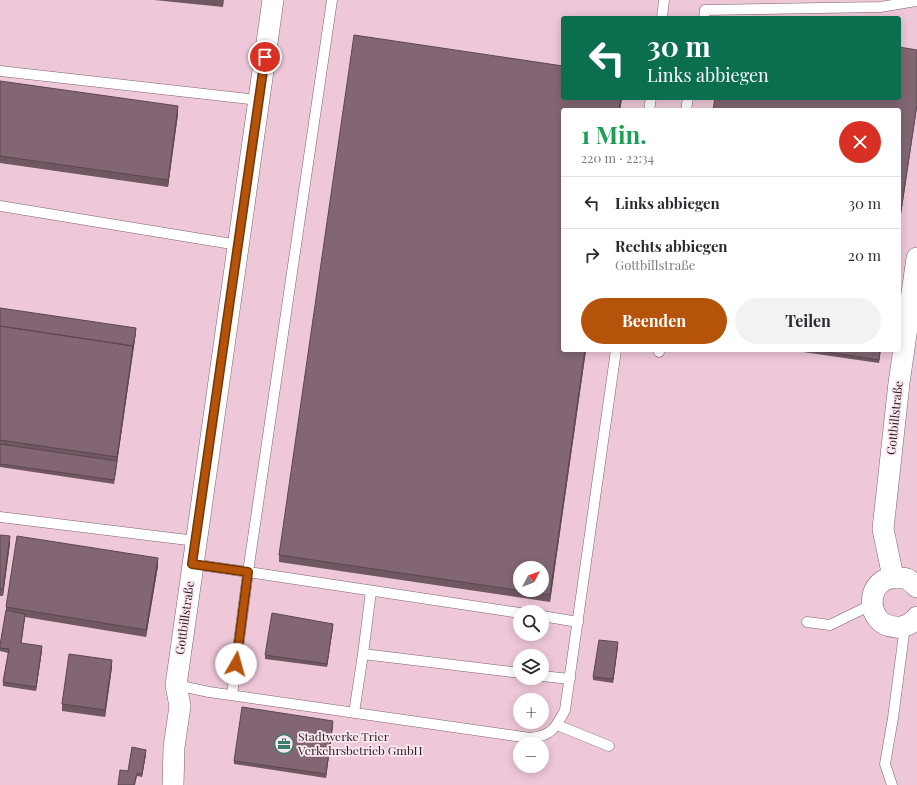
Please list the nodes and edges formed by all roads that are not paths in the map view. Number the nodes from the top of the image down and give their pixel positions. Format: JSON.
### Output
{"nodes":[{"id":1,"x":273,"y":0,"type":"edge"},
{"id":2,"x":332,"y":0,"type":"edge"},
{"id":3,"x":664,"y":0,"type":"edge"},
{"id":4,"x":917,"y":1,"type":"edge"},
{"id":5,"x":662,"y":16,"type":"edge"},
{"id":6,"x":704,"y":16,"type":"edge"},
{"id":7,"x":0,"y":71,"type":"edge"},
{"id":8,"x":259,"y":100,"type":"junction"},
{"id":9,"x":0,"y":206,"type":"edge"},
{"id":10,"x":238,"y":245,"type":"junction"},
{"id":11,"x":917,"y":258,"type":"edge"},
{"id":12,"x":616,"y":352,"type":"edge"},
{"id":13,"x":0,"y":517,"type":"edge"},
{"id":14,"x":196,"y":540,"type":"junction"},
{"id":15,"x":192,"y":564,"type":"junction"},
{"id":16,"x":248,"y":572,"type":"junction"},
{"id":17,"x":893,"y":577,"type":"junction"},
{"id":18,"x":917,"y":587,"type":"edge"},
{"id":19,"x":371,"y":591,"type":"junction"},
{"id":20,"x":872,"y":605,"type":"junction"},
{"id":21,"x":513,"y":612,"type":"edge"},
{"id":22,"x":549,"y":617,"type":"edge"},
{"id":23,"x":911,"y":621,"type":"edge"},
{"id":24,"x":578,"y":622,"type":"junction"},
{"id":25,"x":807,"y":622,"type":"dead end"},
{"id":26,"x":363,"y":654,"type":"junction"},
{"id":27,"x":513,"y":672,"type":"edge"},
{"id":28,"x":549,"y":677,"type":"edge"},
{"id":29,"x":570,"y":679,"type":"junction"},
{"id":30,"x":176,"y":685,"type":"junction"},
{"id":31,"x":232,"y":695,"type":"junction"},
{"id":32,"x":354,"y":712,"type":"junction"},
{"id":33,"x":558,"y":725,"type":"junction"},
{"id":34,"x":609,"y":746,"type":"dead end"},
{"id":35,"x":172,"y":785,"type":"edge"},
{"id":36,"x":892,"y":785,"type":"edge"}],
"edges":[{"from":1,"to":8,"type":"street","name":"Gottbillstraße"},
{"from":2,"to":16,"type":"lane"},
{"from":3,"to":5,"type":"lane"},
{"from":4,"to":6,"type":"lane"},
{"from":7,"to":8,"type":"lane"},
{"from":8,"to":10,"type":"street","name":"Gottbillstraße"},
{"from":9,"to":10,"type":"lane"},
{"from":10,"to":14,"type":"street","name":"Gottbillstraße"},
{"from":11,"to":17,"type":"street","name":"Gottbillstraße"},
{"from":12,"to":24,"type":"lane"},
{"from":13,"to":14,"type":"lane"},
{"from":14,"to":15,"type":"street","name":"Gottbillstraße"},
{"from":15,"to":16,"type":"lane"},
{"from":15,"to":30,"type":"street","name":"Gottbillstraße"},
{"from":16,"to":19,"type":"lane"},
{"from":16,"to":31,"type":"lane"},
{"from":17,"to":18,"type":"street"},
{"from":17,"to":20,"type":"street"},
{"from":19,"to":21,"type":"lane"},
{"from":19,"to":26,"type":"lane"},
{"from":20,"to":23,"type":"street"},
{"from":20,"to":25,"type":"lane"},
{"from":22,"to":24,"type":"lane"},
{"from":23,"to":36,"type":"lane"},
{"from":24,"to":29,"type":"lane"},
{"from":26,"to":27,"type":"lane"},
{"from":26,"to":32,"type":"lane"},
{"from":28,"to":29,"type":"lane"},
{"from":29,"to":33,"type":"lane"},
{"from":30,"to":31,"type":"lane"},
{"from":30,"to":35,"type":"street","name":"Gottbillstraße"},
{"from":31,"to":32,"type":"lane"},
{"from":32,"to":33,"type":"lane"},
{"from":33,"to":34,"type":"lane"}]}
